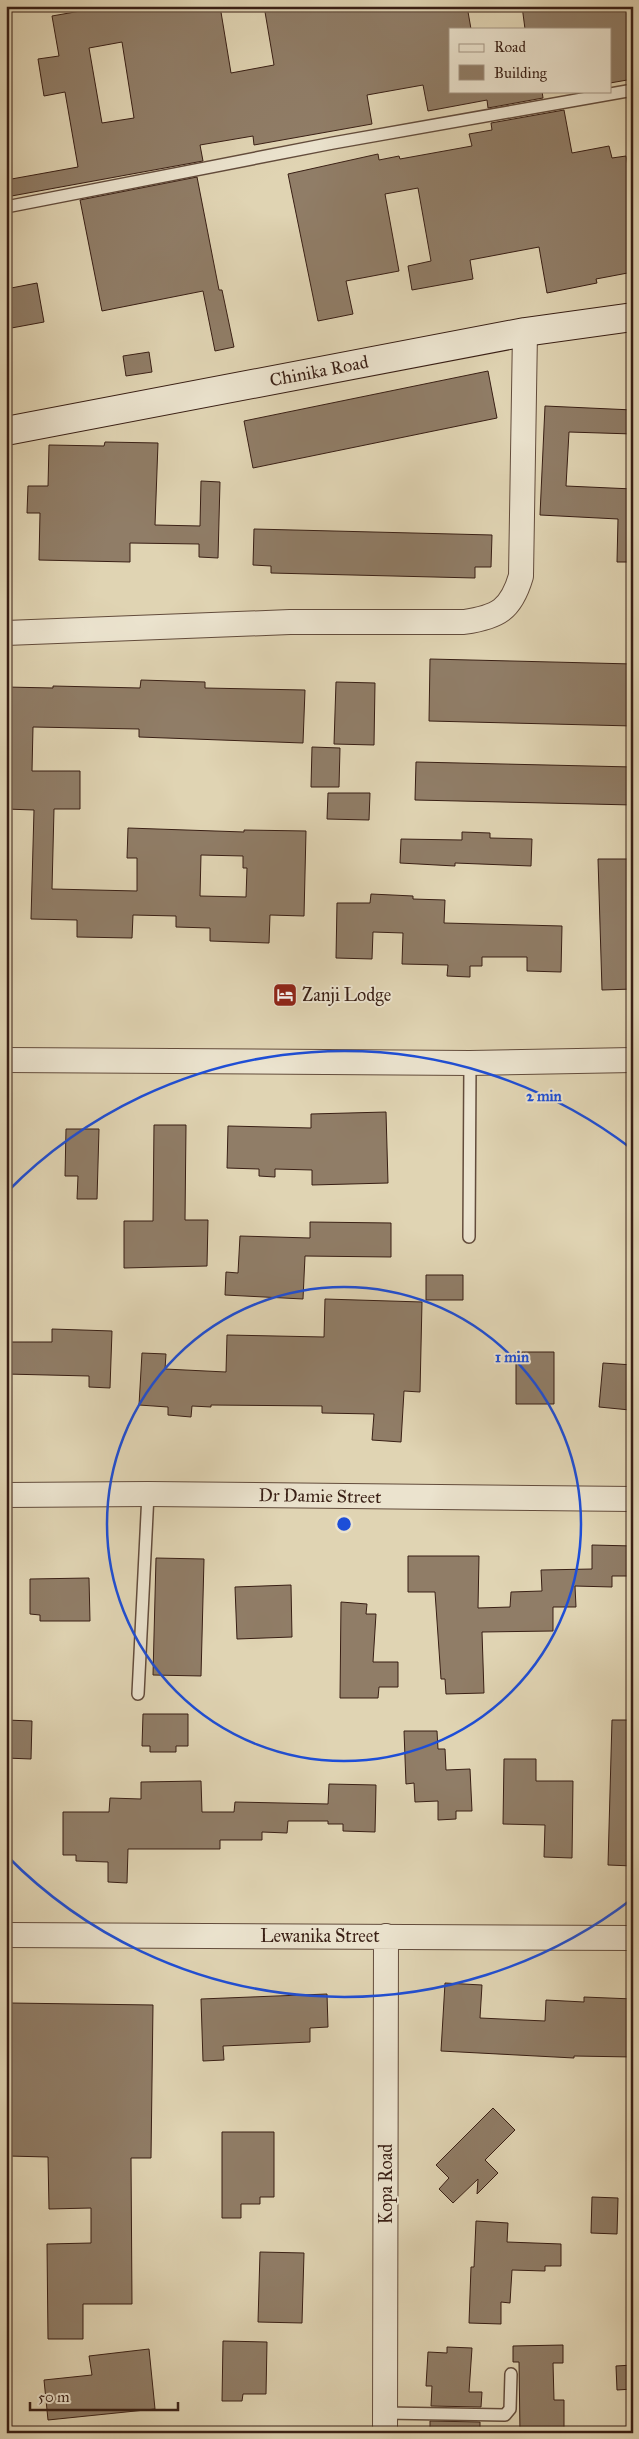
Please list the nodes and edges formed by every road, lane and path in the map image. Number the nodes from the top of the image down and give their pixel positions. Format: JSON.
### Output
{"nodes":[{"id":1,"x":633,"y":90,"type":"edge"},
{"id":2,"x":6,"y":207,"type":"edge"},
{"id":3,"x":633,"y":317,"type":"edge"},
{"id":4,"x":525,"y":332,"type":"junction"},
{"id":5,"x":6,"y":431,"type":"edge"},
{"id":6,"x":6,"y":633,"type":"edge"},
{"id":7,"x":6,"y":1060,"type":"edge"},
{"id":8,"x":633,"y":1060,"type":"edge"},
{"id":9,"x":470,"y":1063,"type":"junction"},
{"id":10,"x":469,"y":1237,"type":"dead end"},
{"id":11,"x":148,"y":1494,"type":"junction"},
{"id":12,"x":6,"y":1495,"type":"edge"},
{"id":13,"x":633,"y":1499,"type":"edge"},
{"id":14,"x":138,"y":1694,"type":"dead end"},
{"id":15,"x":6,"y":1935,"type":"edge"},
{"id":16,"x":386,"y":1936,"type":"junction"},
{"id":17,"x":633,"y":1938,"type":"edge"},
{"id":18,"x":511,"y":2374,"type":"dead end"},
{"id":19,"x":386,"y":2423,"type":"edge"}],
"edges":[{"from":1,"to":2,"type":"lane"},
{"from":3,"to":4,"type":"main road","name":"Chinika Road"},
{"from":4,"to":5,"type":"main road","name":"Chinika Road"},
{"from":4,"to":6,"type":"street"},
{"from":7,"to":9,"type":"street"},
{"from":8,"to":9,"type":"street"},
{"from":9,"to":10,"type":"lane"},
{"from":11,"to":12,"type":"street","name":"Dr Damie Street"},
{"from":11,"to":13,"type":"street","name":"Dr Damie Street"},
{"from":11,"to":14,"type":"lane"},
{"from":15,"to":16,"type":"street","name":"Lewanika Street"},
{"from":16,"to":17,"type":"street","name":"Lewanika Street"},
{"from":16,"to":19,"type":"street","name":"Kopa Road"},
{"from":18,"to":19,"type":"lane"}]}
